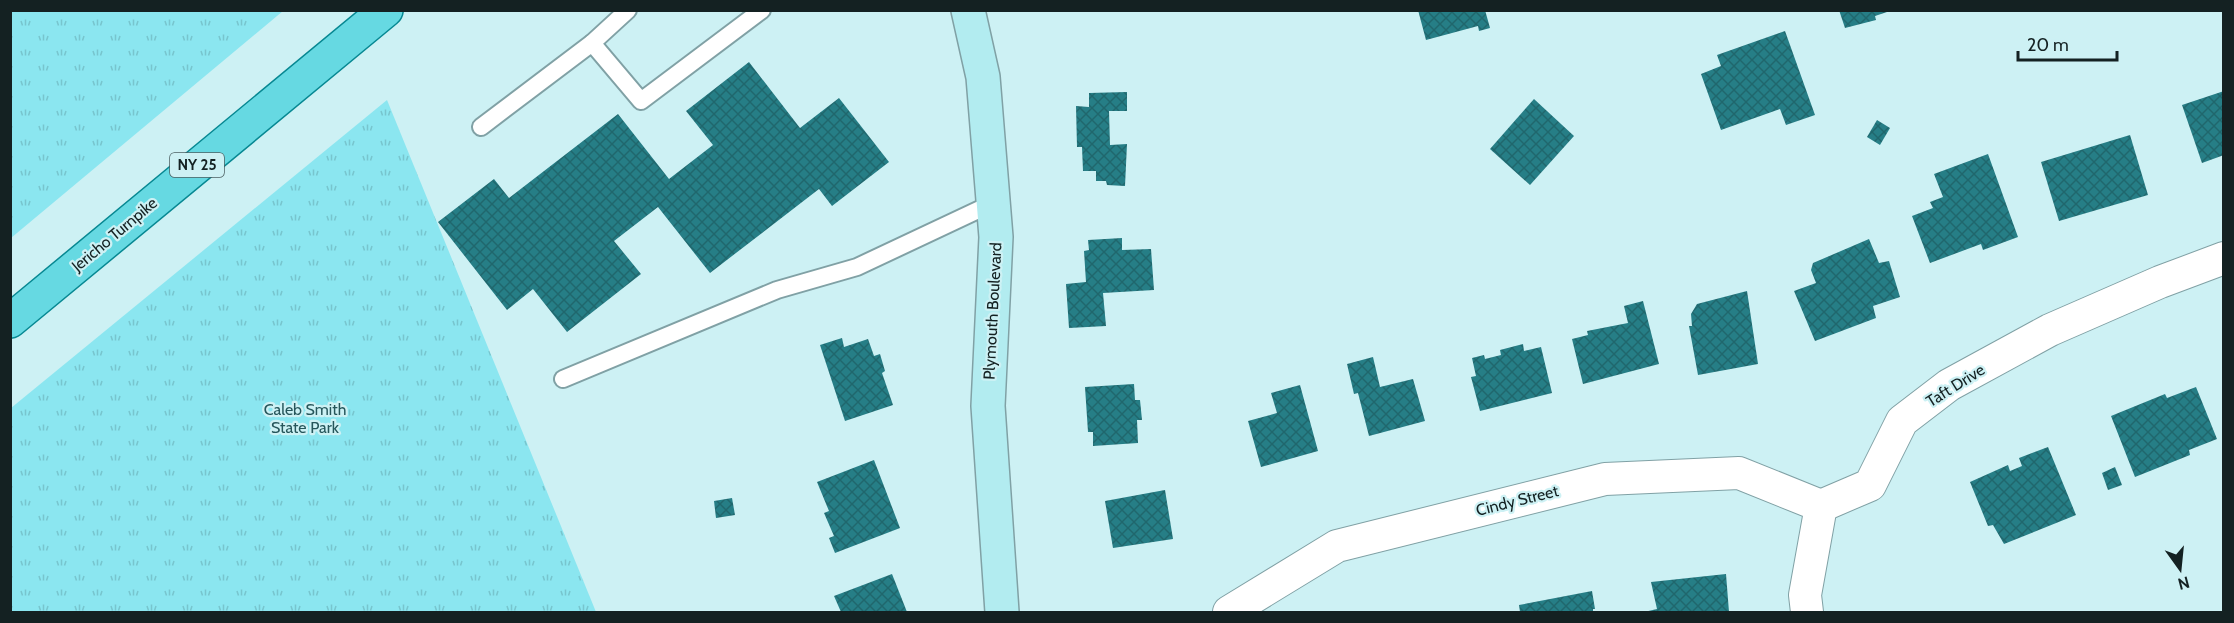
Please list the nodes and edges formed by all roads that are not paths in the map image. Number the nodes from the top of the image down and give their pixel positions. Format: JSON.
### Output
{"nodes":[{"id":1,"x":386,"y":10,"type":"edge"},
{"id":2,"x":628,"y":10,"type":"edge"},
{"id":3,"x":762,"y":10,"type":"edge"},
{"id":4,"x":968,"y":10,"type":"edge"},
{"id":5,"x":592,"y":43,"type":"junction"},
{"id":6,"x":481,"y":127,"type":"dead end"},
{"id":7,"x":993,"y":203,"type":"junction"},
{"id":8,"x":2223,"y":258,"type":"edge"},
{"id":9,"x":10,"y":321,"type":"edge"},
{"id":10,"x":563,"y":379,"type":"dead end"},
{"id":11,"x":1821,"y":506,"type":"junction"},
{"id":12,"x":1002,"y":612,"type":"edge"},
{"id":13,"x":1229,"y":612,"type":"edge"},
{"id":14,"x":1807,"y":612,"type":"edge"}],
"edges":[{"from":1,"to":9,"type":"main road","name":"Jericho Turnpike","number":"NY 25"},
{"from":2,"to":5,"type":"lane"},
{"from":3,"to":5,"type":"lane"},
{"from":4,"to":7,"type":"main road","name":"Plymouth Boulevard"},
{"from":5,"to":6,"type":"lane"},
{"from":7,"to":10,"type":"lane"},
{"from":7,"to":12,"type":"main road","name":"Plymouth Boulevard"},
{"from":8,"to":11,"type":"street","name":"Taft Drive"},
{"from":11,"to":13,"type":"street","name":"Cindy Street"},
{"from":11,"to":14,"type":"street"}]}
